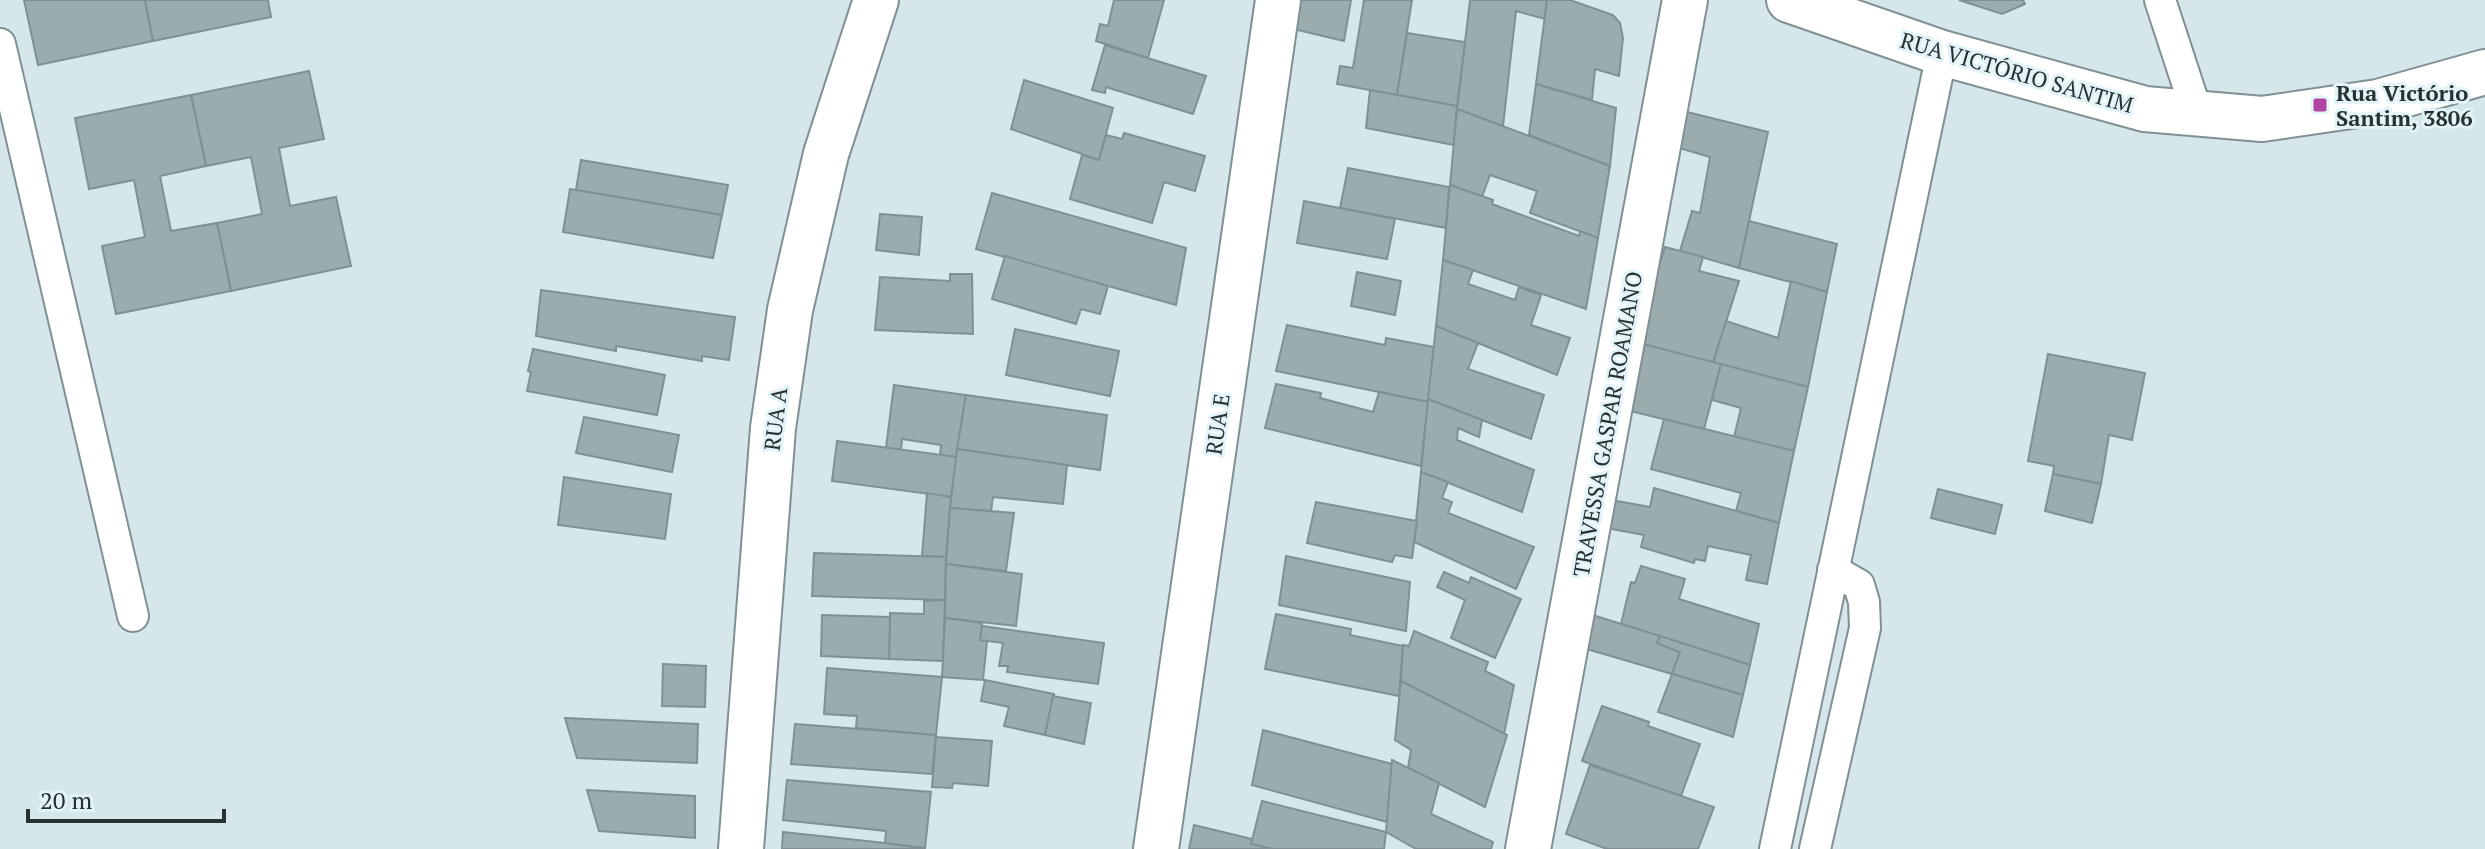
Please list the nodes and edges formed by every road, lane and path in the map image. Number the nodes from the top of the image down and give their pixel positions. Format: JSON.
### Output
{"nodes":[{"id":1,"x":876,"y":0,"type":"edge"},
{"id":2,"x":1278,"y":0,"type":"edge"},
{"id":3,"x":1685,"y":0,"type":"edge"},
{"id":4,"x":1789,"y":0,"type":"edge"},
{"id":5,"x":2160,"y":0,"type":"edge"},
{"id":6,"x":0,"y":44,"type":"edge"},
{"id":7,"x":1942,"y":53,"type":"junction"},
{"id":8,"x":2485,"y":72,"type":"edge"},
{"id":9,"x":2197,"y":113,"type":"junction"},
{"id":10,"x":1833,"y":570,"type":"junction"},
{"id":11,"x":133,"y":616,"type":"dead end"},
{"id":12,"x":741,"y":849,"type":"edge"},
{"id":13,"x":1156,"y":849,"type":"edge"},
{"id":14,"x":1528,"y":849,"type":"edge"},
{"id":15,"x":1775,"y":849,"type":"edge"},
{"id":16,"x":1815,"y":849,"type":"edge"}],
"edges":[{"from":1,"to":12,"type":"street","name":"RUA A"},
{"from":2,"to":13,"type":"street","name":"RUA E"},
{"from":3,"to":14,"type":"street","name":"TRAVESSA GASPAR ROAMANO"},
{"from":4,"to":7,"type":"street","name":"RUA VICTÓRIO SANTIM"},
{"from":5,"to":9,"type":"lane"},
{"from":6,"to":11,"type":"lane"},
{"from":7,"to":9,"type":"street","name":"RUA VICTÓRIO SANTIM"},
{"from":7,"to":10,"type":"lane"},
{"from":8,"to":9,"type":"street","name":"RUA VICTÓRIO SANTIM"},
{"from":10,"to":15,"type":"lane"},
{"from":10,"to":16,"type":"lane"}]}
